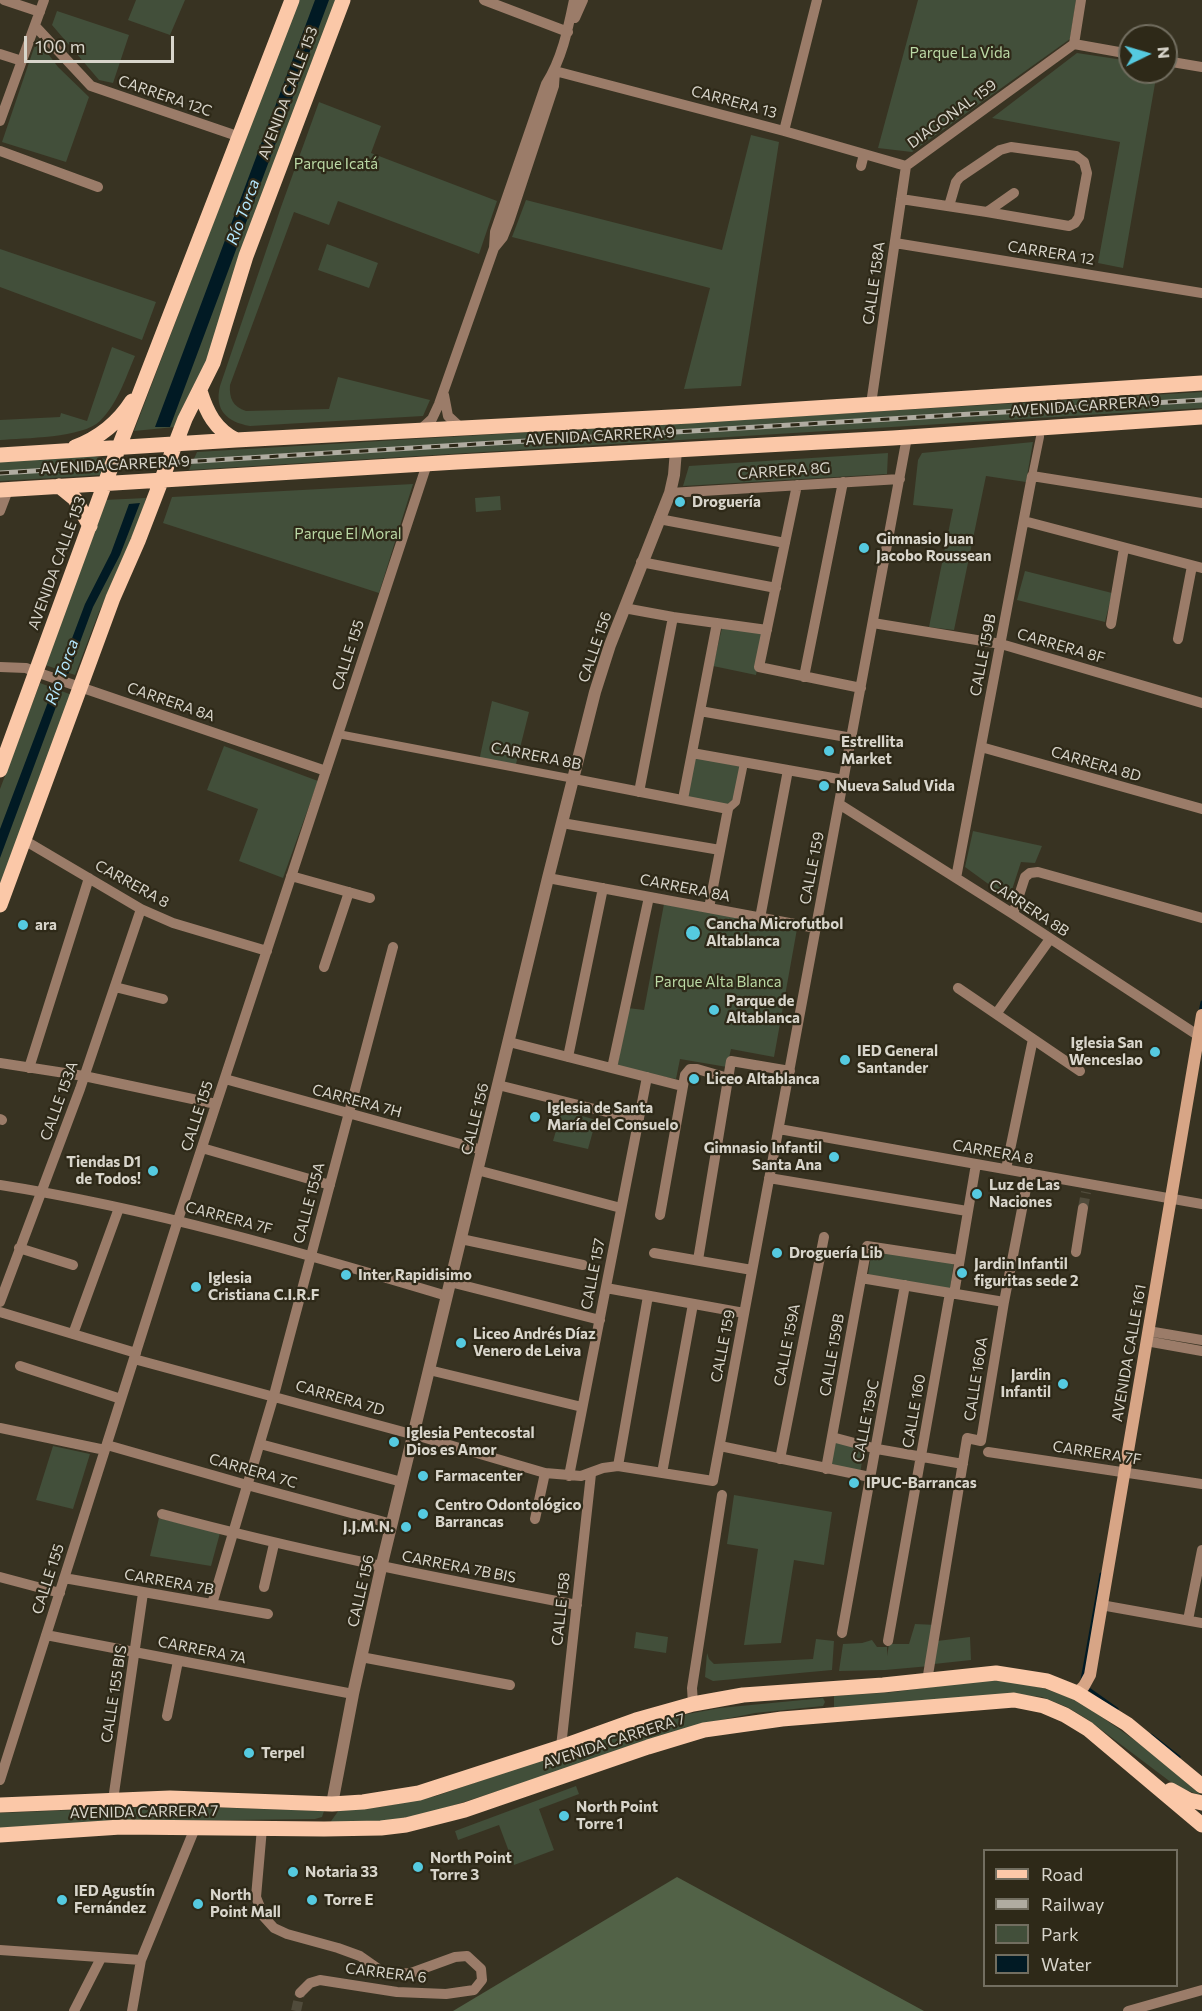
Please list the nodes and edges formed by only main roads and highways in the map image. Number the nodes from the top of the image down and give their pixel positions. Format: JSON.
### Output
{"nodes":[{"id":1,"x":292,"y":0,"type":"edge"},
{"id":2,"x":343,"y":0,"type":"edge"},
{"id":3,"x":149,"y":373,"type":"junction"},
{"id":4,"x":1202,"y":383,"type":"edge"},
{"id":5,"x":200,"y":392,"type":"junction"},
{"id":6,"x":1202,"y":417,"type":"edge"},
{"id":7,"x":236,"y":440,"type":"junction"},
{"id":8,"x":171,"y":445,"type":"junction"},
{"id":9,"x":119,"y":448,"type":"junction"},
{"id":10,"x":63,"y":452,"type":"junction"},
{"id":11,"x":0,"y":455,"type":"edge"},
{"id":12,"x":157,"y":480,"type":"junction"},
{"id":13,"x":105,"y":483,"type":"junction"},
{"id":14,"x":59,"y":486,"type":"junction"},
{"id":15,"x":4,"y":490,"type":"edge"},
{"id":16,"x":90,"y":526,"type":"junction"},
{"id":17,"x":4,"y":749,"type":"edge"},
{"id":18,"x":0,"y":770,"type":"edge"},
{"id":19,"x":0,"y":905,"type":"edge"},
{"id":20,"x":1202,"y":1015,"type":"edge"},
{"id":21,"x":1200,"y":1037,"type":"edge"},
{"id":22,"x":817,"y":1690,"type":"junction"},
{"id":23,"x":1077,"y":1693,"type":"junction"},
{"id":24,"x":794,"y":1719,"type":"junction"},
{"id":25,"x":1142,"y":1773,"type":"junction"},
{"id":26,"x":1202,"y":1786,"type":"edge"},
{"id":27,"x":1202,"y":1803,"type":"edge"},
{"id":28,"x":332,"y":1804,"type":"junction"},
{"id":29,"x":0,"y":1805,"type":"edge"},
{"id":30,"x":1202,"y":1826,"type":"edge"},
{"id":31,"x":280,"y":1828,"type":"junction"},
{"id":32,"x":0,"y":1835,"type":"edge"}],
"edges":[{"from":1,"to":3,"type":"main road","name":"AVENIDA CALLE 153"},
{"from":2,"to":5,"type":"main road","name":"AVENIDA CALLE 153"},
{"from":3,"to":9,"type":"main road","name":"AVENIDA CALLE 153"},
{"from":3,"to":10,"type":"main road"},
{"from":4,"to":7,"type":"main road","name":"AVENIDA CARRERA 9"},
{"from":5,"to":7,"type":"main road"},
{"from":5,"to":8,"type":"main road","name":"AVENIDA CALLE 153"},
{"from":6,"to":12,"type":"main road","name":"AVENIDA CARRERA 9"},
{"from":7,"to":8,"type":"main road","name":"AVENIDA CARRERA 9"},
{"from":8,"to":9,"type":"main road","name":"AVENIDA CARRERA 9"},
{"from":8,"to":12,"type":"main road","name":"AVENIDA CALLE 153"},
{"from":9,"to":10,"type":"main road","name":"AVENIDA CARRERA 9"},
{"from":9,"to":13,"type":"main road","name":"AVENIDA CALLE 153"},
{"from":10,"to":11,"type":"main road","name":"AVENIDA CARRERA 9"},
{"from":12,"to":13,"type":"main road","name":"AVENIDA CARRERA 9"},
{"from":12,"to":19,"type":"main road","name":"AVENIDA CALLE 153"},
{"from":13,"to":14,"type":"main road","name":"AVENIDA CARRERA 9"},
{"from":13,"to":16,"type":"main road","name":"AVENIDA CALLE 153"},
{"from":14,"to":15,"type":"main road","name":"AVENIDA CARRERA 9"},
{"from":14,"to":16,"type":"main road"},
{"from":16,"to":17,"type":"main road","name":"AVENIDA CALLE 153"},
{"from":17,"to":18,"type":"main road","name":"AVENIDA CALLE 153"},
{"from":20,"to":21,"type":"main road","name":"AVENIDA CALLE 161"},
{"from":21,"to":23,"type":"main road","name":"AVENIDA CALLE 161"},
{"from":22,"to":23,"type":"main road","name":"AVENIDA CARRERA 7"},
{"from":22,"to":24,"type":"main road"},
{"from":22,"to":28,"type":"main road","name":"AVENIDA CARRERA 7"},
{"from":23,"to":26,"type":"main road","name":"AVENIDA CARRERA 7"},
{"from":24,"to":25,"type":"main road","name":"AVENIDA CARRERA 7"},
{"from":24,"to":31,"type":"main road","name":"AVENIDA CARRERA 7"},
{"from":25,"to":27,"type":"main road"},
{"from":25,"to":30,"type":"main road","name":"AVENIDA CARRERA 7"},
{"from":28,"to":29,"type":"main road","name":"AVENIDA CARRERA 7"},
{"from":28,"to":31,"type":"main road"},
{"from":31,"to":32,"type":"main road","name":"AVENIDA CARRERA 7"}]}
